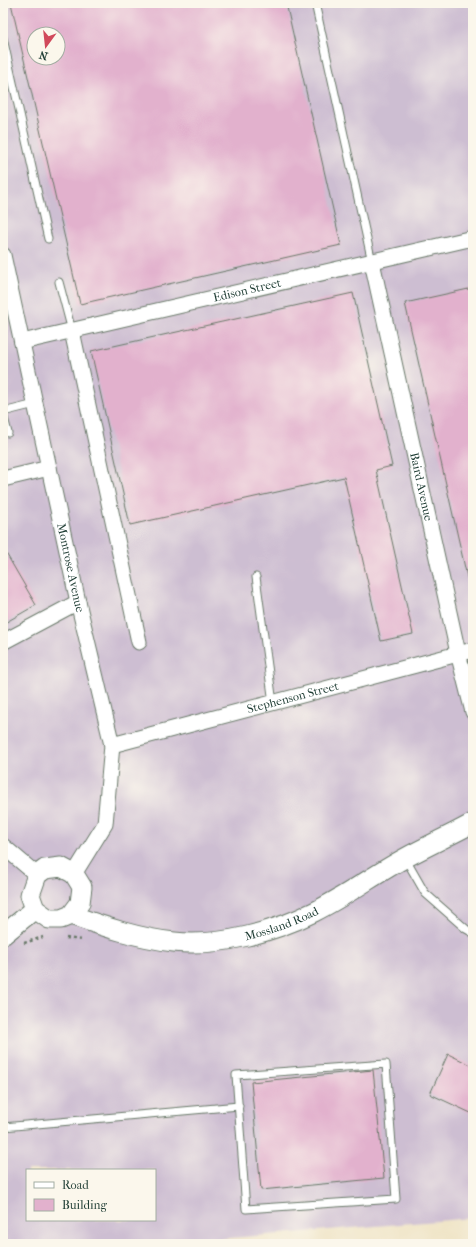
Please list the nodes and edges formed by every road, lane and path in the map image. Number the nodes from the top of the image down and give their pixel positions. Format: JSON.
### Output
{"nodes":[{"id":1,"x":315,"y":3,"type":"edge"},
{"id":2,"x":3,"y":38,"type":"edge"},
{"id":3,"x":473,"y":238,"type":"edge"},
{"id":4,"x":48,"y":239,"type":"dead end"},
{"id":5,"x":3,"y":255,"type":"edge"},
{"id":6,"x":372,"y":262,"type":"junction"},
{"id":7,"x":58,"y":282,"type":"dead end"},
{"id":8,"x":72,"y":331,"type":"junction"},
{"id":9,"x":22,"y":342,"type":"junction"},
{"id":10,"x":35,"y":404,"type":"junction"},
{"id":11,"x":3,"y":413,"type":"edge"},
{"id":12,"x":8,"y":433,"type":"dead end"},
{"id":13,"x":49,"y":468,"type":"junction"},
{"id":14,"x":3,"y":479,"type":"edge"},
{"id":15,"x":256,"y":577,"type":"dead end"},
{"id":16,"x":78,"y":602,"type":"junction"},
{"id":17,"x":3,"y":642,"type":"edge"},
{"id":18,"x":139,"y":642,"type":"dead end"},
{"id":19,"x":473,"y":650,"type":"edge"},
{"id":20,"x":458,"y":653,"type":"junction"},
{"id":21,"x":273,"y":703,"type":"junction"},
{"id":22,"x":473,"y":712,"type":"edge"},
{"id":23,"x":112,"y":746,"type":"junction"},
{"id":24,"x":473,"y":824,"type":"edge"},
{"id":25,"x":3,"y":846,"type":"edge"},
{"id":26,"x":405,"y":858,"type":"junction"},
{"id":27,"x":74,"y":874,"type":"junction"},
{"id":28,"x":37,"y":875,"type":"junction"},
{"id":29,"x":35,"y":909,"type":"junction"},
{"id":30,"x":71,"y":915,"type":"junction"},
{"id":31,"x":473,"y":933,"type":"edge"},
{"id":32,"x":49,"y":937,"type":"dead end"},
{"id":33,"x":62,"y":938,"type":"dead end"},
{"id":34,"x":11,"y":940,"type":"edge"},
{"id":35,"x":84,"y":940,"type":"dead end"},
{"id":36,"x":239,"y":1106,"type":"junction"},
{"id":37,"x":3,"y":1127,"type":"edge"}],
"edges":[{"from":1,"to":6,"type":"lane"},
{"from":2,"to":4,"type":"lane"},
{"from":3,"to":6,"type":"street","name":"Edison Street"},
{"from":5,"to":9,"type":"street","name":"Montrose Avenue"},
{"from":6,"to":8,"type":"street","name":"Edison Street"},
{"from":6,"to":20,"type":"street","name":"Baird Avenue"},
{"from":7,"to":8,"type":"lane"},
{"from":8,"to":9,"type":"street","name":"Edison Street"},
{"from":8,"to":18,"type":"street"},
{"from":9,"to":10,"type":"street","name":"Montrose Avenue"},
{"from":10,"to":11,"type":"lane"},
{"from":10,"to":13,"type":"street","name":"Montrose Avenue"},
{"from":11,"to":12,"type":"lane"},
{"from":13,"to":14,"type":"street"},
{"from":13,"to":16,"type":"street","name":"Montrose Avenue"},
{"from":15,"to":21,"type":"lane"},
{"from":16,"to":17,"type":"street"},
{"from":16,"to":23,"type":"street","name":"Montrose Avenue"},
{"from":19,"to":20,"type":"street","name":"Stephenson Street"},
{"from":20,"to":21,"type":"street","name":"Stephenson Street"},
{"from":20,"to":22,"type":"street","name":"Baird Avenue"},
{"from":21,"to":23,"type":"street","name":"Stephenson Street"},
{"from":23,"to":27,"type":"street","name":"Montrose Avenue"},
{"from":24,"to":26,"type":"street","name":"Mossland Road"},
{"from":25,"to":28,"type":"street"},
{"from":26,"to":30,"type":"street","name":"Mossland Road"},
{"from":26,"to":31,"type":"lane"},
{"from":27,"to":28,"type":"street"},
{"from":27,"to":30,"type":"street"},
{"from":28,"to":29,"type":"street"},
{"from":29,"to":30,"type":"street"},
{"from":29,"to":34,"type":"street"},
{"from":32,"to":34,"type":"path"},
{"from":33,"to":35,"type":"path"},
{"from":36,"to":36,"type":"lane"},
{"from":36,"to":37,"type":"lane"}]}
